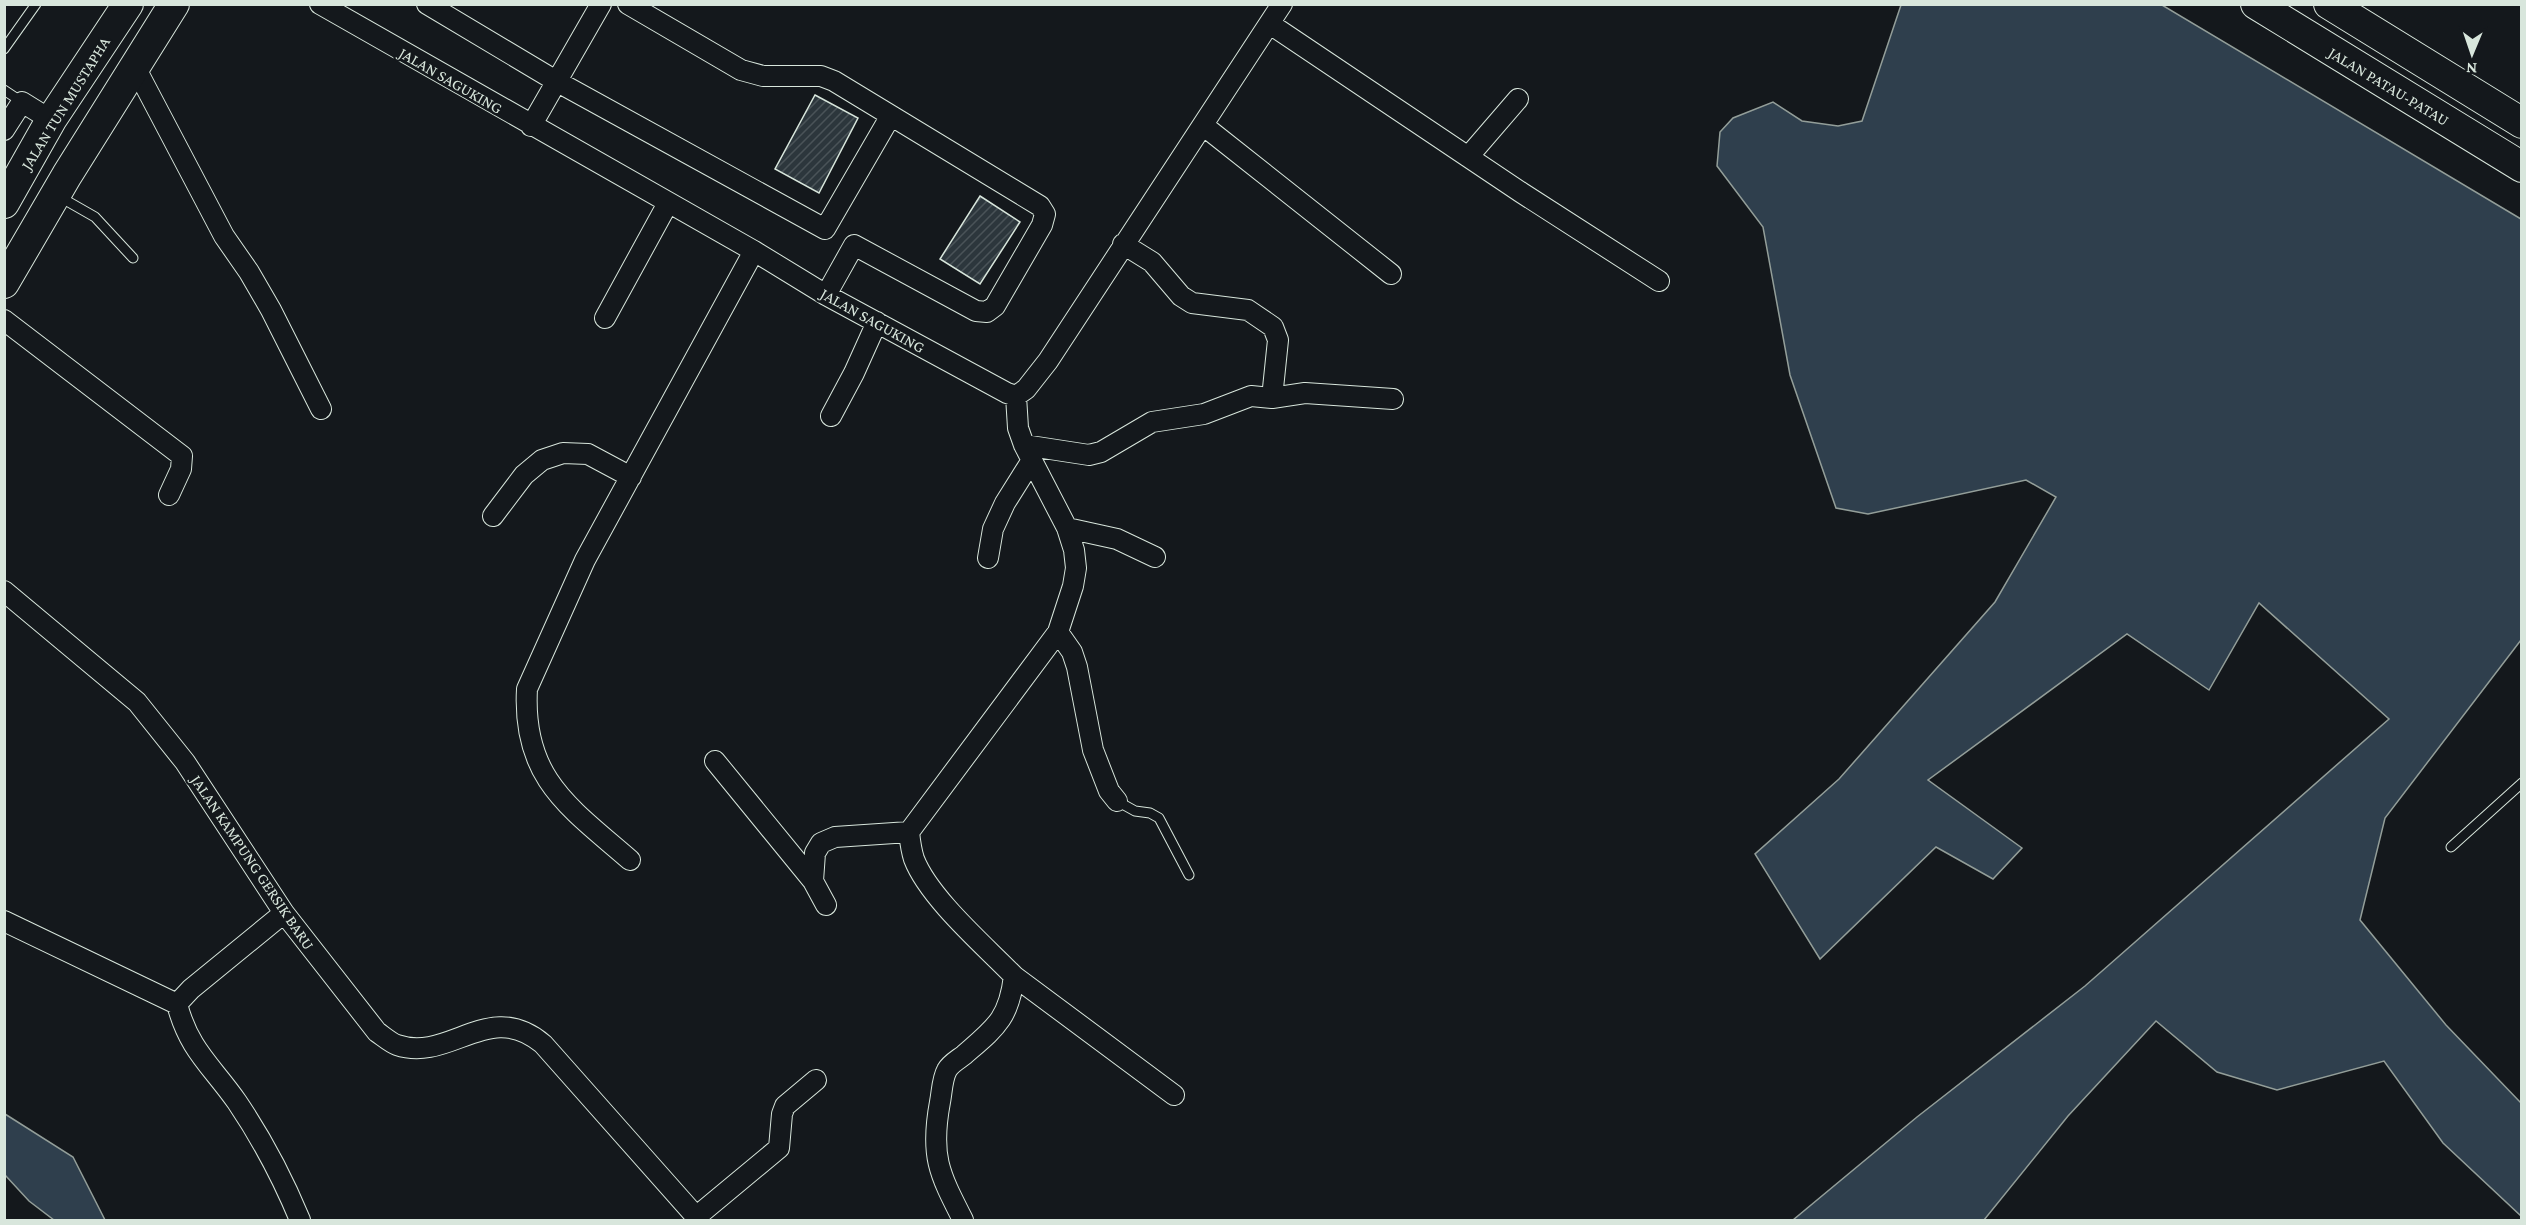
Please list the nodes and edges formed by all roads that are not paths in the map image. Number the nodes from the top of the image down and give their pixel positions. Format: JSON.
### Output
{"nodes":[{"id":1,"x":36,"y":4,"type":"edge"},
{"id":2,"x":128,"y":4,"type":"edge"},
{"id":3,"x":174,"y":4,"type":"edge"},
{"id":4,"x":320,"y":4,"type":"edge"},
{"id":5,"x":427,"y":4,"type":"edge"},
{"id":6,"x":601,"y":4,"type":"edge"},
{"id":7,"x":628,"y":4,"type":"edge"},
{"id":8,"x":1282,"y":4,"type":"edge"},
{"id":9,"x":2256,"y":4,"type":"edge"},
{"id":10,"x":2329,"y":4,"type":"edge"},
{"id":11,"x":1270,"y":24,"type":"junction"},
{"id":12,"x":4,"y":49,"type":"edge"},
{"id":13,"x":134,"y":64,"type":"junction"},
{"id":14,"x":556,"y":81,"type":"junction"},
{"id":15,"x":4,"y":90,"type":"edge"},
{"id":16,"x":1518,"y":99,"type":"dead end"},
{"id":17,"x":22,"y":102,"type":"junction"},
{"id":18,"x":890,"y":117,"type":"junction"},
{"id":19,"x":51,"y":120,"type":"junction"},
{"id":20,"x":2522,"y":123,"type":"edge"},
{"id":21,"x":531,"y":126,"type":"junction"},
{"id":22,"x":1204,"y":126,"type":"junction"},
{"id":23,"x":4,"y":130,"type":"edge"},
{"id":24,"x":1468,"y":157,"type":"junction"},
{"id":25,"x":2522,"y":166,"type":"edge"},
{"id":26,"x":55,"y":195,"type":"junction"},
{"id":27,"x":4,"y":203,"type":"edge"},
{"id":28,"x":668,"y":203,"type":"junction"},
{"id":29,"x":825,"y":229,"type":"junction"},
{"id":30,"x":854,"y":244,"type":"junction"},
{"id":31,"x":1123,"y":244,"type":"junction"},
{"id":32,"x":754,"y":251,"type":"junction"},
{"id":33,"x":133,"y":258,"type":"dead end"},
{"id":34,"x":1391,"y":274,"type":"dead end"},
{"id":35,"x":1659,"y":281,"type":"dead end"},
{"id":36,"x":4,"y":283,"type":"edge"},
{"id":37,"x":826,"y":295,"type":"junction"},
{"id":38,"x":605,"y":318,"type":"dead end"},
{"id":39,"x":4,"y":320,"type":"edge"},
{"id":40,"x":877,"y":322,"type":"junction"},
{"id":41,"x":1016,"y":396,"type":"junction"},
{"id":42,"x":1272,"y":398,"type":"junction"},
{"id":43,"x":1393,"y":399,"type":"dead end"},
{"id":44,"x":321,"y":408,"type":"dead end"},
{"id":45,"x":831,"y":416,"type":"dead end"},
{"id":46,"x":1028,"y":453,"type":"junction"},
{"id":47,"x":631,"y":477,"type":"junction"},
{"id":48,"x":169,"y":495,"type":"dead end"},
{"id":49,"x":493,"y":516,"type":"dead end"},
{"id":50,"x":1067,"y":528,"type":"junction"},
{"id":51,"x":1155,"y":557,"type":"dead end"},
{"id":52,"x":988,"y":558,"type":"dead end"},
{"id":53,"x":4,"y":591,"type":"edge"},
{"id":54,"x":1058,"y":633,"type":"junction"},
{"id":55,"x":715,"y":761,"type":"dead end"},
{"id":56,"x":2522,"y":783,"type":"edge"},
{"id":57,"x":1117,"y":801,"type":"joint"},
{"id":58,"x":909,"y":832,"type":"junction"},
{"id":59,"x":2451,"y":847,"type":"dead end"},
{"id":60,"x":630,"y":860,"type":"dead end"},
{"id":61,"x":1189,"y":875,"type":"dead end"},
{"id":62,"x":813,"y":881,"type":"junction"},
{"id":63,"x":826,"y":905,"type":"dead end"},
{"id":64,"x":284,"y":913,"type":"junction"},
{"id":65,"x":4,"y":921,"type":"edge"},
{"id":66,"x":1014,"y":976,"type":"junction"},
{"id":67,"x":177,"y":1004,"type":"junction"},
{"id":68,"x":816,"y":1080,"type":"dead end"},
{"id":69,"x":1174,"y":1095,"type":"dead end"},
{"id":70,"x":698,"y":1219,"type":"edge"},
{"id":71,"x":300,"y":1221,"type":"edge"},
{"id":72,"x":963,"y":1221,"type":"edge"}],
"edges":[{"from":1,"to":12,"type":"lane"},
{"from":2,"to":19,"type":"main road","name":"JALAN TUN MUSTAPHA"},
{"from":3,"to":13,"type":"main road"},
{"from":4,"to":21,"type":"street","name":"JALAN SAGUKING"},
{"from":5,"to":14,"type":"street"},
{"from":6,"to":14,"type":"street"},
{"from":7,"to":18,"type":"street"},
{"from":8,"to":11,"type":"street"},
{"from":9,"to":25,"type":"main road","name":"JALAN PATAU-PATAU"},
{"from":10,"to":20,"type":"main road"},
{"from":11,"to":22,"type":"street"},
{"from":11,"to":24,"type":"street"},
{"from":13,"to":26,"type":"main road"},
{"from":13,"to":44,"type":"street"},
{"from":14,"to":21,"type":"street"},
{"from":14,"to":29,"type":"street"},
{"from":15,"to":17,"type":"lane"},
{"from":16,"to":24,"type":"street"},
{"from":17,"to":19,"type":"street"},
{"from":17,"to":23,"type":"street"},
{"from":18,"to":29,"type":"street"},
{"from":18,"to":30,"type":"street"},
{"from":19,"to":27,"type":"main road","name":"JALAN TUN MUSTAPHA"},
{"from":21,"to":28,"type":"street","name":"JALAN SAGUKING"},
{"from":22,"to":31,"type":"street"},
{"from":22,"to":34,"type":"street"},
{"from":24,"to":35,"type":"street"},
{"from":26,"to":33,"type":"lane"},
{"from":26,"to":36,"type":"main road"},
{"from":28,"to":32,"type":"street","name":"JALAN SAGUKING"},
{"from":28,"to":38,"type":"street"},
{"from":29,"to":30,"type":"street"},
{"from":30,"to":37,"type":"street"},
{"from":31,"to":41,"type":"street"},
{"from":31,"to":42,"type":"street"},
{"from":32,"to":37,"type":"street","name":"JALAN SAGUKING"},
{"from":32,"to":47,"type":"street"},
{"from":37,"to":40,"type":"street","name":"JALAN SAGUKING"},
{"from":39,"to":48,"type":"street"},
{"from":40,"to":41,"type":"street","name":"JALAN SAGUKING"},
{"from":40,"to":45,"type":"street"},
{"from":41,"to":46,"type":"street"},
{"from":42,"to":43,"type":"street"},
{"from":42,"to":46,"type":"street"},
{"from":46,"to":50,"type":"street"},
{"from":46,"to":52,"type":"street"},
{"from":47,"to":49,"type":"street"},
{"from":47,"to":60,"type":"street"},
{"from":50,"to":51,"type":"street"},
{"from":50,"to":54,"type":"street"},
{"from":53,"to":64,"type":"street","name":"JALAN KAMPUNG GERSIK BARU"},
{"from":54,"to":57,"type":"street"},
{"from":54,"to":58,"type":"street"},
{"from":55,"to":62,"type":"street"},
{"from":56,"to":59,"type":"lane"},
{"from":57,"to":61,"type":"lane"},
{"from":58,"to":62,"type":"street"},
{"from":58,"to":66,"type":"street"},
{"from":62,"to":63,"type":"street"},
{"from":64,"to":67,"type":"street"},
{"from":64,"to":70,"type":"street","name":"JALAN KAMPUNG GERSIK BARU"},
{"from":65,"to":67,"type":"street"},
{"from":66,"to":69,"type":"street"},
{"from":66,"to":72,"type":"street"},
{"from":67,"to":71,"type":"street"},
{"from":68,"to":70,"type":"street"}]}
